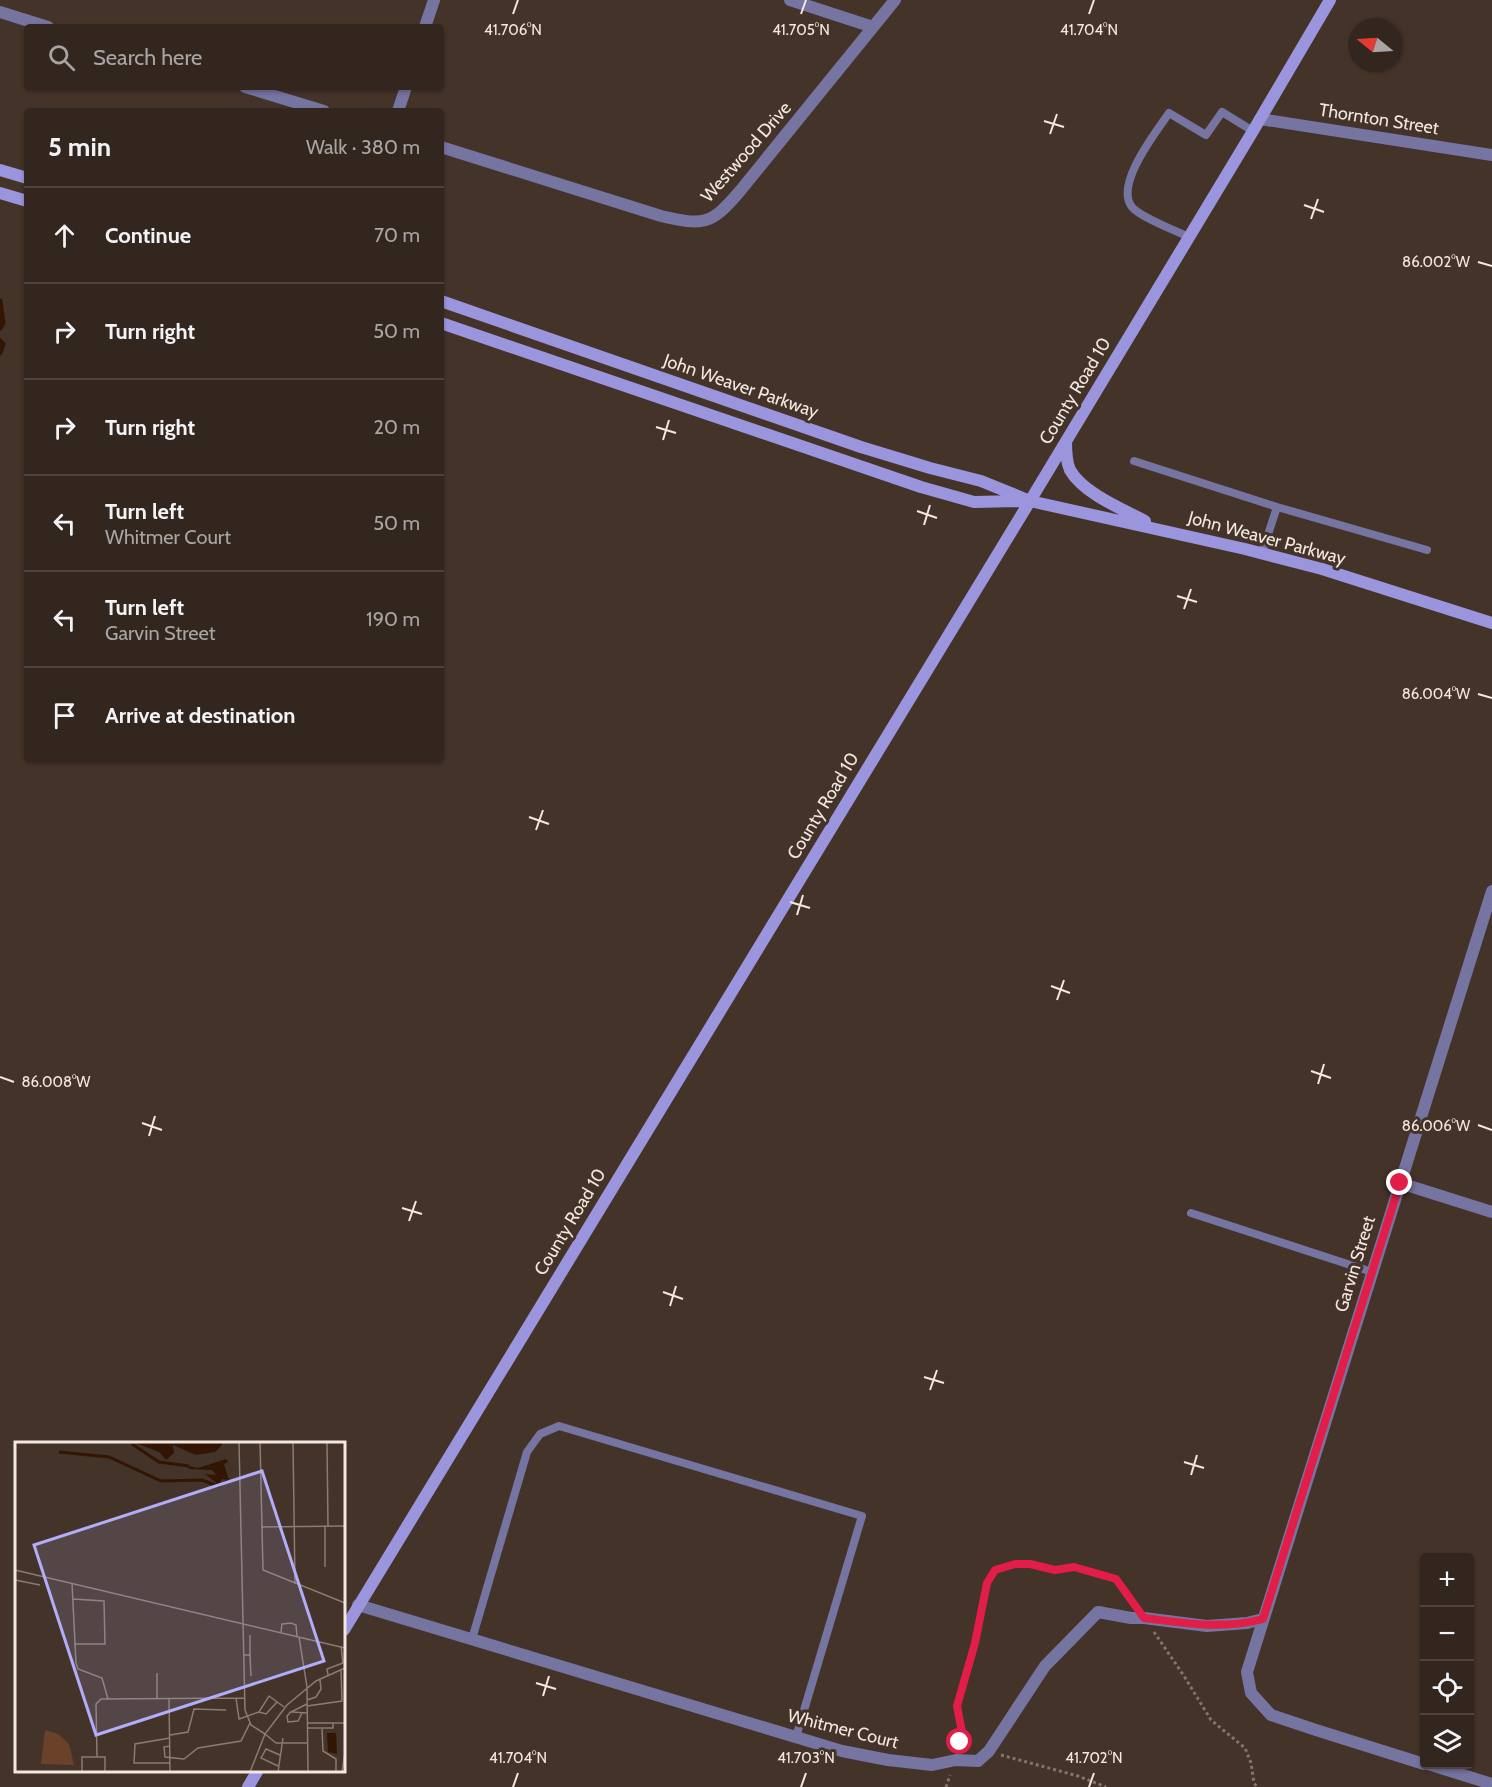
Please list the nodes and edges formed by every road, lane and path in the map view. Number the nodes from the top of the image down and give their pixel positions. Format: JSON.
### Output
{"nodes":[{"id":1,"x":434,"y":0,"type":"edge"},
{"id":2,"x":790,"y":0,"type":"edge"},
{"id":3,"x":895,"y":0,"type":"edge"},
{"id":4,"x":1330,"y":0,"type":"edge"},
{"id":5,"x":0,"y":12,"type":"edge"},
{"id":6,"x":38,"y":24,"type":"edge"},
{"id":7,"x":426,"y":24,"type":"edge"},
{"id":8,"x":873,"y":27,"type":"junction"},
{"id":9,"x":255,"y":90,"type":"edge"},
{"id":10,"x":405,"y":90,"type":"edge"},
{"id":11,"x":314,"y":108,"type":"edge"},
{"id":12,"x":399,"y":108,"type":"edge"},
{"id":13,"x":1260,"y":119,"type":"junction"},
{"id":14,"x":1253,"y":131,"type":"junction"},
{"id":15,"x":444,"y":148,"type":"edge"},
{"id":16,"x":1492,"y":155,"type":"edge"},
{"id":17,"x":0,"y":170,"type":"edge"},
{"id":18,"x":24,"y":177,"type":"edge"},
{"id":19,"x":0,"y":193,"type":"edge"},
{"id":20,"x":24,"y":200,"type":"edge"},
{"id":21,"x":1189,"y":237,"type":"junction"},
{"id":22,"x":444,"y":302,"type":"edge"},
{"id":23,"x":444,"y":324,"type":"edge"},
{"id":24,"x":1066,"y":441,"type":"junction"},
{"id":25,"x":1134,"y":461,"type":"dead end"},
{"id":26,"x":1030,"y":501,"type":"junction"},
{"id":27,"x":1277,"y":507,"type":"junction"},
{"id":28,"x":1159,"y":529,"type":"junction"},
{"id":29,"x":1427,"y":550,"type":"dead end"},
{"id":30,"x":1262,"y":553,"type":"junction"},
{"id":31,"x":1492,"y":623,"type":"edge"},
{"id":32,"x":1492,"y":891,"type":"edge"},
{"id":33,"x":1400,"y":1183,"type":"junction"},
{"id":34,"x":1492,"y":1212,"type":"edge"},
{"id":35,"x":1191,"y":1213,"type":"dead end"},
{"id":36,"x":1372,"y":1272,"type":"junction"},
{"id":37,"x":358,"y":1605,"type":"junction"},
{"id":38,"x":1144,"y":1618,"type":"junction"},
{"id":39,"x":1263,"y":1619,"type":"junction"},
{"id":40,"x":345,"y":1628,"type":"edge"},
{"id":41,"x":471,"y":1639,"type":"junction"},
{"id":42,"x":796,"y":1737,"type":"junction"},
{"id":43,"x":960,"y":1742,"type":"junction"},
{"id":44,"x":988,"y":1751,"type":"junction"},
{"id":45,"x":956,"y":1761,"type":"junction"},
{"id":46,"x":1420,"y":1762,"type":"edge"},
{"id":47,"x":1442,"y":1769,"type":"edge"},
{"id":48,"x":257,"y":1772,"type":"edge"},
{"id":49,"x":1492,"y":1784,"type":"edge"},
{"id":50,"x":248,"y":1787,"type":"edge"},
{"id":51,"x":946,"y":1787,"type":"edge"},
{"id":52,"x":1106,"y":1787,"type":"edge"},
{"id":53,"x":1257,"y":1787,"type":"edge"}],
"edges":[{"from":1,"to":7,"type":"street"},
{"from":2,"to":8,"type":"street"},
{"from":3,"to":8,"type":"street","name":"Westwood Drive"},
{"from":4,"to":13,"type":"street","name":"County Road 10"},
{"from":5,"to":6,"type":"street"},
{"from":8,"to":15,"type":"street","name":"Westwood Drive"},
{"from":9,"to":11,"type":"street"},
{"from":10,"to":12,"type":"street"},
{"from":13,"to":14,"type":"street","name":"County Road 10"},
{"from":13,"to":16,"type":"street","name":"Thornton Street"},
{"from":14,"to":21,"type":"street","name":"County Road 10"},
{"from":14,"to":21,"type":"lane"},
{"from":17,"to":18,"type":"street"},
{"from":19,"to":20,"type":"street"},
{"from":21,"to":24,"type":"street","name":"County Road 10"},
{"from":22,"to":26,"type":"street","name":"John Weaver Parkway"},
{"from":23,"to":26,"type":"street","name":"John Weaver Parkway"},
{"from":24,"to":26,"type":"street","name":"County Road 10"},
{"from":24,"to":28,"type":"street"},
{"from":25,"to":27,"type":"lane"},
{"from":26,"to":28,"type":"street","name":"John Weaver Parkway"},
{"from":26,"to":37,"type":"street","name":"County Road 10"},
{"from":27,"to":29,"type":"lane"},
{"from":27,"to":30,"type":"lane"},
{"from":28,"to":30,"type":"street","name":"John Weaver Parkway"},
{"from":30,"to":31,"type":"street","name":"John Weaver Parkway"},
{"from":32,"to":33,"type":"street","name":"Garvin Street"},
{"from":33,"to":34,"type":"street"},
{"from":33,"to":36,"type":"street","name":"Garvin Street"},
{"from":35,"to":36,"type":"lane"},
{"from":36,"to":39,"type":"street","name":"Garvin Street"},
{"from":37,"to":40,"type":"street","name":"County Road 10"},
{"from":37,"to":41,"type":"street","name":"Whitmer Court"},
{"from":38,"to":39,"type":"street"},
{"from":38,"to":43,"type":"path"},
{"from":38,"to":44,"type":"street"},
{"from":38,"to":53,"type":"path"},
{"from":39,"to":46,"type":"street","name":"Garvin Street"},
{"from":41,"to":42,"type":"street","name":"Whitmer Court"},
{"from":41,"to":42,"type":"lane"},
{"from":42,"to":45,"type":"street","name":"Whitmer Court"},
{"from":43,"to":44,"type":"path"},
{"from":43,"to":45,"type":"path"},
{"from":44,"to":45,"type":"street","name":"Whitmer Court"},
{"from":44,"to":52,"type":"path"},
{"from":45,"to":51,"type":"path"},
{"from":47,"to":49,"type":"street","name":"Garvin Street"},
{"from":48,"to":50,"type":"street"}]}
